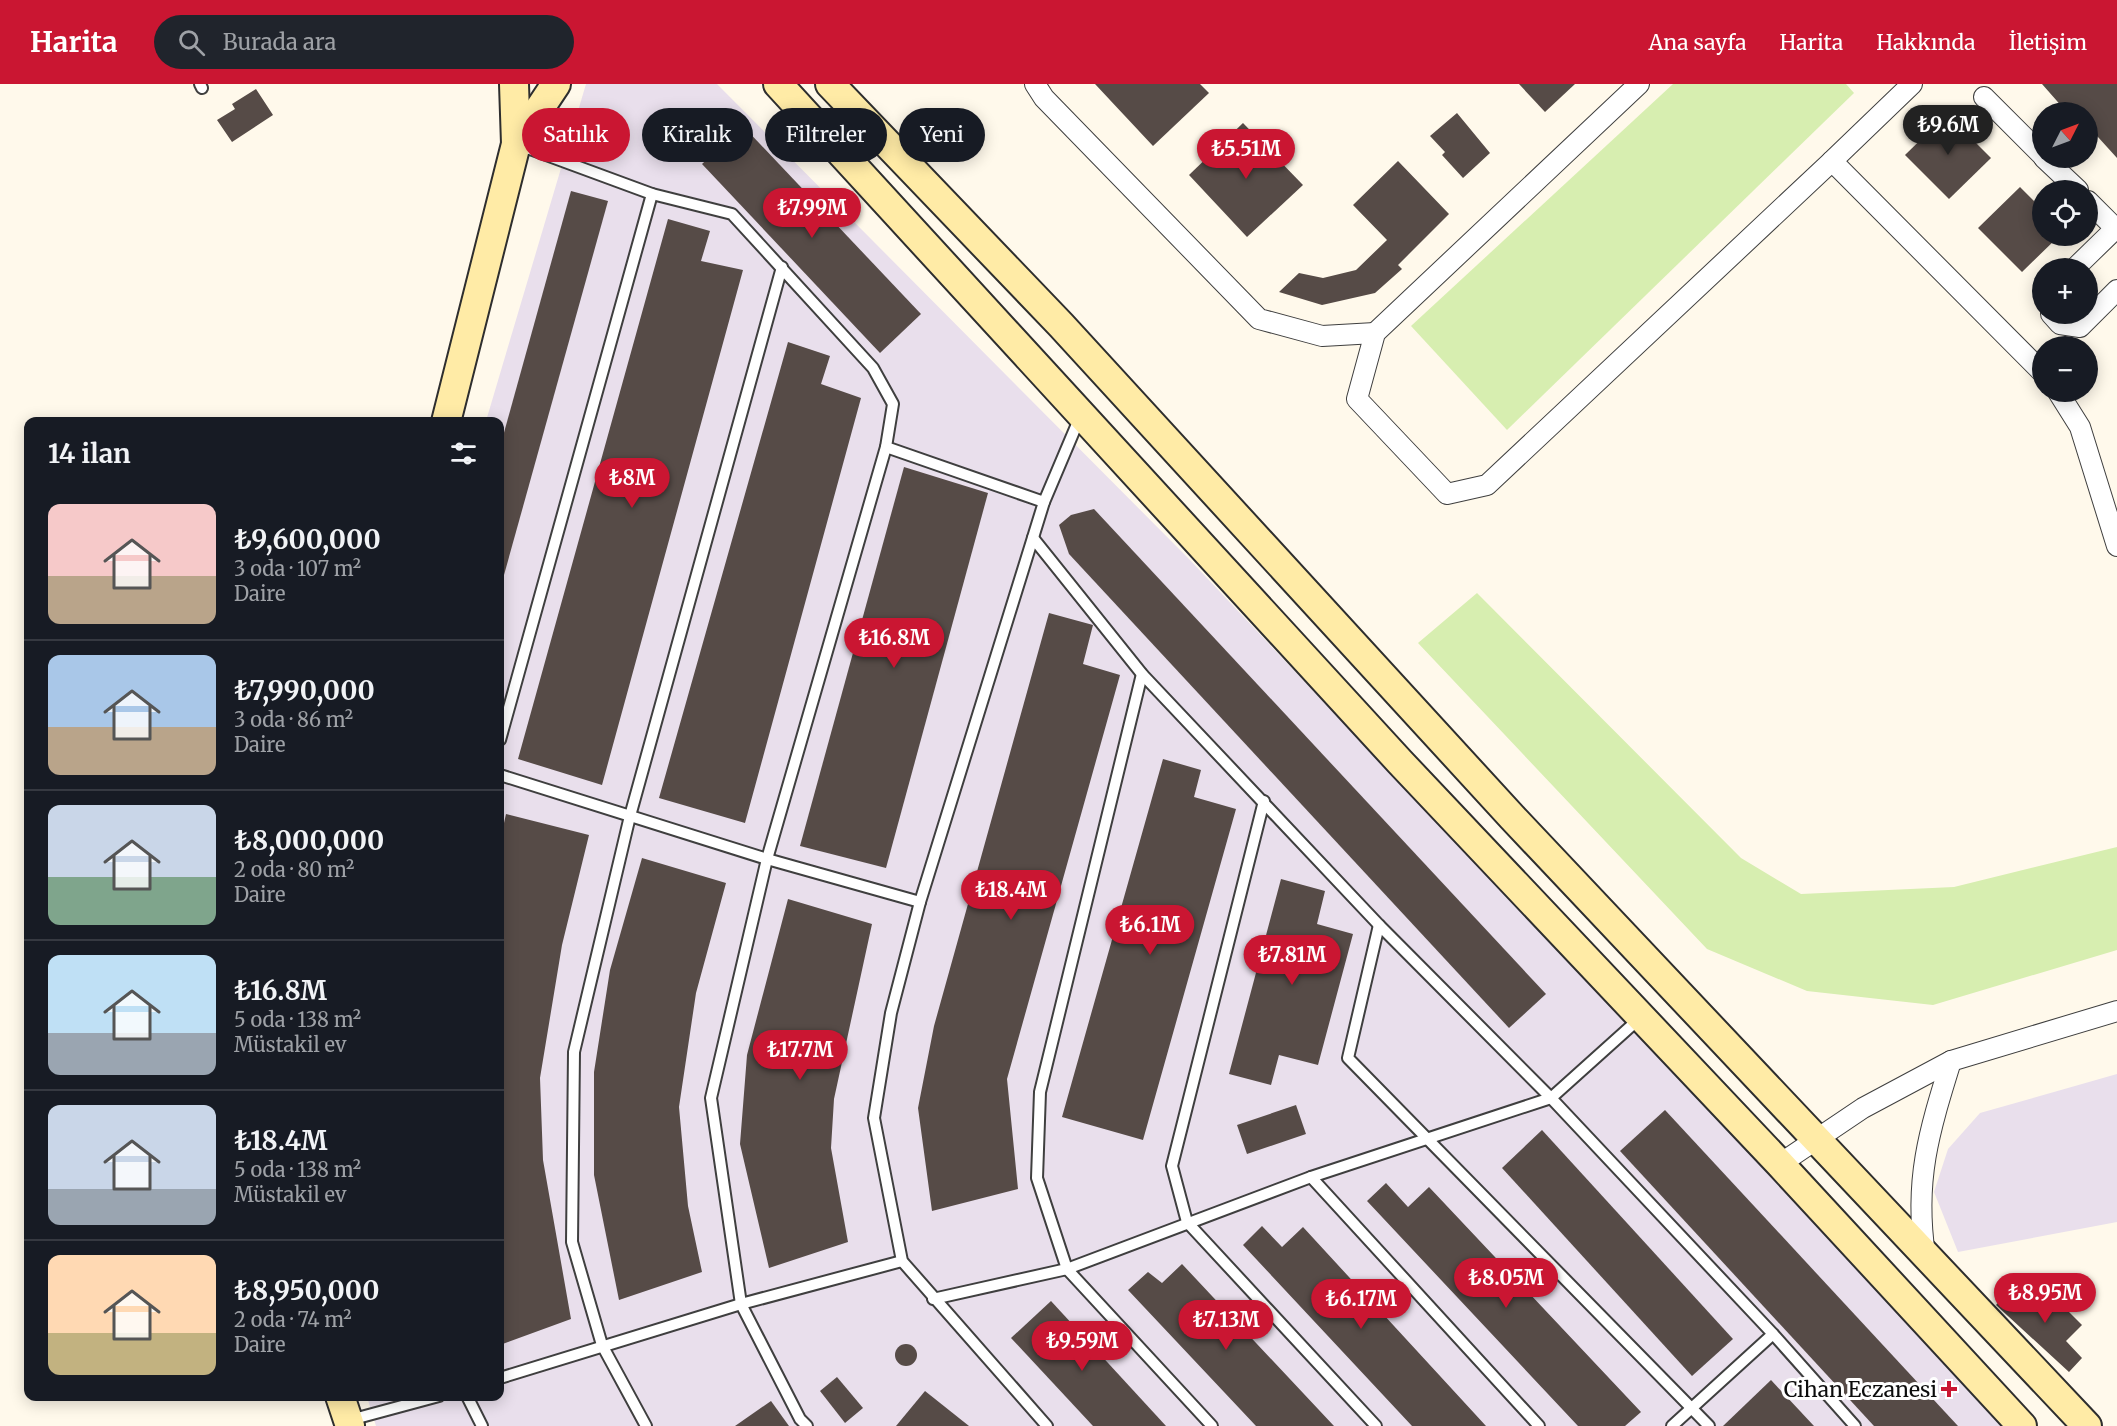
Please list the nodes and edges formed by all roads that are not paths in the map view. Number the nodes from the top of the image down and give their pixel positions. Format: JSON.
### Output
{"nodes":[{"id":1,"x":514,"y":84,"type":"edge"},
{"id":2,"x":556,"y":84,"type":"edge"},
{"id":3,"x":778,"y":84,"type":"edge"},
{"id":4,"x":830,"y":84,"type":"edge"},
{"id":5,"x":1035,"y":84,"type":"edge"},
{"id":6,"x":1639,"y":84,"type":"edge"},
{"id":7,"x":1912,"y":84,"type":"edge"},
{"id":8,"x":1984,"y":98,"type":"dead end"},
{"id":9,"x":516,"y":144,"type":"junction"},
{"id":10,"x":2032,"y":145,"type":"edge"},
{"id":11,"x":1832,"y":161,"type":"junction"},
{"id":12,"x":2055,"y":168,"type":"edge"},
{"id":13,"x":2068,"y":180,"type":"edge"},
{"id":14,"x":652,"y":194,"type":"junction"},
{"id":15,"x":2098,"y":211,"type":"edge"},
{"id":16,"x":2116,"y":229,"type":"edge"},
{"id":17,"x":2086,"y":258,"type":"edge"},
{"id":18,"x":782,"y":267,"type":"junction"},
{"id":19,"x":2117,"y":290,"type":"edge"},
{"id":20,"x":2098,"y":309,"type":"edge"},
{"id":21,"x":2060,"y":324,"type":"edge"},
{"id":22,"x":2083,"y":324,"type":"edge"},
{"id":23,"x":1375,"y":333,"type":"junction"},
{"id":24,"x":2032,"y":363,"type":"edge"},
{"id":25,"x":2064,"y":402,"type":"edge"},
{"id":26,"x":1081,"y":415,"type":"junction"},
{"id":27,"x":447,"y":417,"type":"edge"},
{"id":28,"x":886,"y":447,"type":"junction"},
{"id":29,"x":1044,"y":502,"type":"junction"},
{"id":30,"x":1033,"y":538,"type":"junction"},
{"id":31,"x":2117,"y":546,"type":"edge"},
{"id":32,"x":1142,"y":674,"type":"junction"},
{"id":33,"x":504,"y":726,"type":"edge"},
{"id":34,"x":504,"y":776,"type":"edge"},
{"id":35,"x":1264,"y":801,"type":"junction"},
{"id":36,"x":630,"y":816,"type":"junction"},
{"id":37,"x":767,"y":859,"type":"junction"},
{"id":38,"x":920,"y":902,"type":"junction"},
{"id":39,"x":1379,"y":925,"type":"junction"},
{"id":40,"x":2117,"y":1011,"type":"edge"},
{"id":41,"x":1641,"y":1017,"type":"junction"},
{"id":42,"x":1951,"y":1061,"type":"junction"},
{"id":43,"x":1551,"y":1098,"type":"junction"},
{"id":44,"x":1428,"y":1140,"type":"junction"},
{"id":45,"x":1815,"y":1140,"type":"junction"},
{"id":46,"x":1780,"y":1164,"type":"junction"},
{"id":47,"x":1311,"y":1177,"type":"junction"},
{"id":48,"x":1187,"y":1222,"type":"junction"},
{"id":49,"x":1925,"y":1255,"type":"junction"},
{"id":50,"x":902,"y":1261,"type":"junction"},
{"id":51,"x":1067,"y":1269,"type":"junction"},
{"id":52,"x":933,"y":1299,"type":"junction"},
{"id":53,"x":741,"y":1304,"type":"junction"},
{"id":54,"x":1773,"y":1334,"type":"junction"},
{"id":55,"x":602,"y":1345,"type":"junction"},
{"id":56,"x":504,"y":1377,"type":"edge"},
{"id":57,"x":413,"y":1401,"type":"edge"},
{"id":58,"x":470,"y":1401,"type":"edge"},
{"id":59,"x":1692,"y":1408,"type":"junction"},
{"id":60,"x":345,"y":1414,"type":"edge"},
{"id":61,"x":482,"y":1426,"type":"edge"},
{"id":62,"x":646,"y":1426,"type":"edge"},
{"id":63,"x":807,"y":1426,"type":"edge"},
{"id":64,"x":1047,"y":1426,"type":"edge"},
{"id":65,"x":1212,"y":1426,"type":"edge"},
{"id":66,"x":1376,"y":1426,"type":"edge"},
{"id":67,"x":1539,"y":1426,"type":"edge"},
{"id":68,"x":1672,"y":1426,"type":"edge"},
{"id":69,"x":1709,"y":1426,"type":"edge"},
{"id":70,"x":1855,"y":1426,"type":"edge"},
{"id":71,"x":2022,"y":1426,"type":"edge"},
{"id":72,"x":2087,"y":1426,"type":"edge"}],
"edges":[{"from":1,"to":9,"type":"street"},
{"from":2,"to":9,"type":"street"},
{"from":3,"to":26,"type":"street"},
{"from":4,"to":45,"type":"street"},
{"from":5,"to":23,"type":"street"},
{"from":6,"to":23,"type":"street"},
{"from":7,"to":11,"type":"street"},
{"from":8,"to":10,"type":"street"},
{"from":9,"to":14,"type":"lane"},
{"from":9,"to":27,"type":"street"},
{"from":11,"to":23,"type":"street"},
{"from":11,"to":24,"type":"street"},
{"from":12,"to":13,"type":"street"},
{"from":14,"to":18,"type":"lane"},
{"from":14,"to":33,"type":"lane"},
{"from":15,"to":16,"type":"street"},
{"from":16,"to":17,"type":"street"},
{"from":18,"to":28,"type":"lane"},
{"from":18,"to":36,"type":"lane"},
{"from":19,"to":20,"type":"street"},
{"from":21,"to":22,"type":"street"},
{"from":25,"to":31,"type":"street"},
{"from":26,"to":29,"type":"lane"},
{"from":26,"to":41,"type":"street"},
{"from":28,"to":29,"type":"lane"},
{"from":28,"to":37,"type":"lane"},
{"from":29,"to":30,"type":"lane"},
{"from":30,"to":32,"type":"lane"},
{"from":30,"to":38,"type":"lane"},
{"from":32,"to":35,"type":"lane"},
{"from":32,"to":51,"type":"lane"},
{"from":34,"to":36,"type":"lane"},
{"from":35,"to":39,"type":"lane"},
{"from":35,"to":48,"type":"lane"},
{"from":36,"to":37,"type":"lane"},
{"from":36,"to":55,"type":"lane"},
{"from":37,"to":38,"type":"lane"},
{"from":37,"to":53,"type":"lane"},
{"from":38,"to":50,"type":"lane"},
{"from":39,"to":43,"type":"lane"},
{"from":39,"to":44,"type":"lane"},
{"from":40,"to":42,"type":"street"},
{"from":41,"to":43,"type":"lane"},
{"from":41,"to":46,"type":"street"},
{"from":42,"to":45,"type":"street"},
{"from":42,"to":49,"type":"street"},
{"from":43,"to":44,"type":"lane"},
{"from":43,"to":54,"type":"lane"},
{"from":44,"to":47,"type":"lane"},
{"from":44,"to":59,"type":"lane"},
{"from":45,"to":46,"type":"street"},
{"from":45,"to":49,"type":"street"},
{"from":46,"to":71,"type":"street"},
{"from":47,"to":48,"type":"lane"},
{"from":47,"to":67,"type":"lane"},
{"from":48,"to":51,"type":"lane"},
{"from":48,"to":66,"type":"lane"},
{"from":49,"to":72,"type":"street"},
{"from":50,"to":52,"type":"lane"},
{"from":50,"to":53,"type":"lane"},
{"from":51,"to":52,"type":"lane"},
{"from":51,"to":65,"type":"lane"},
{"from":52,"to":64,"type":"lane"},
{"from":53,"to":55,"type":"lane"},
{"from":53,"to":63,"type":"lane"},
{"from":54,"to":59,"type":"lane"},
{"from":54,"to":70,"type":"lane"},
{"from":55,"to":56,"type":"lane"},
{"from":55,"to":62,"type":"lane"},
{"from":57,"to":60,"type":"lane"},
{"from":58,"to":61,"type":"lane"},
{"from":59,"to":68,"type":"lane"},
{"from":59,"to":69,"type":"lane"}]}
